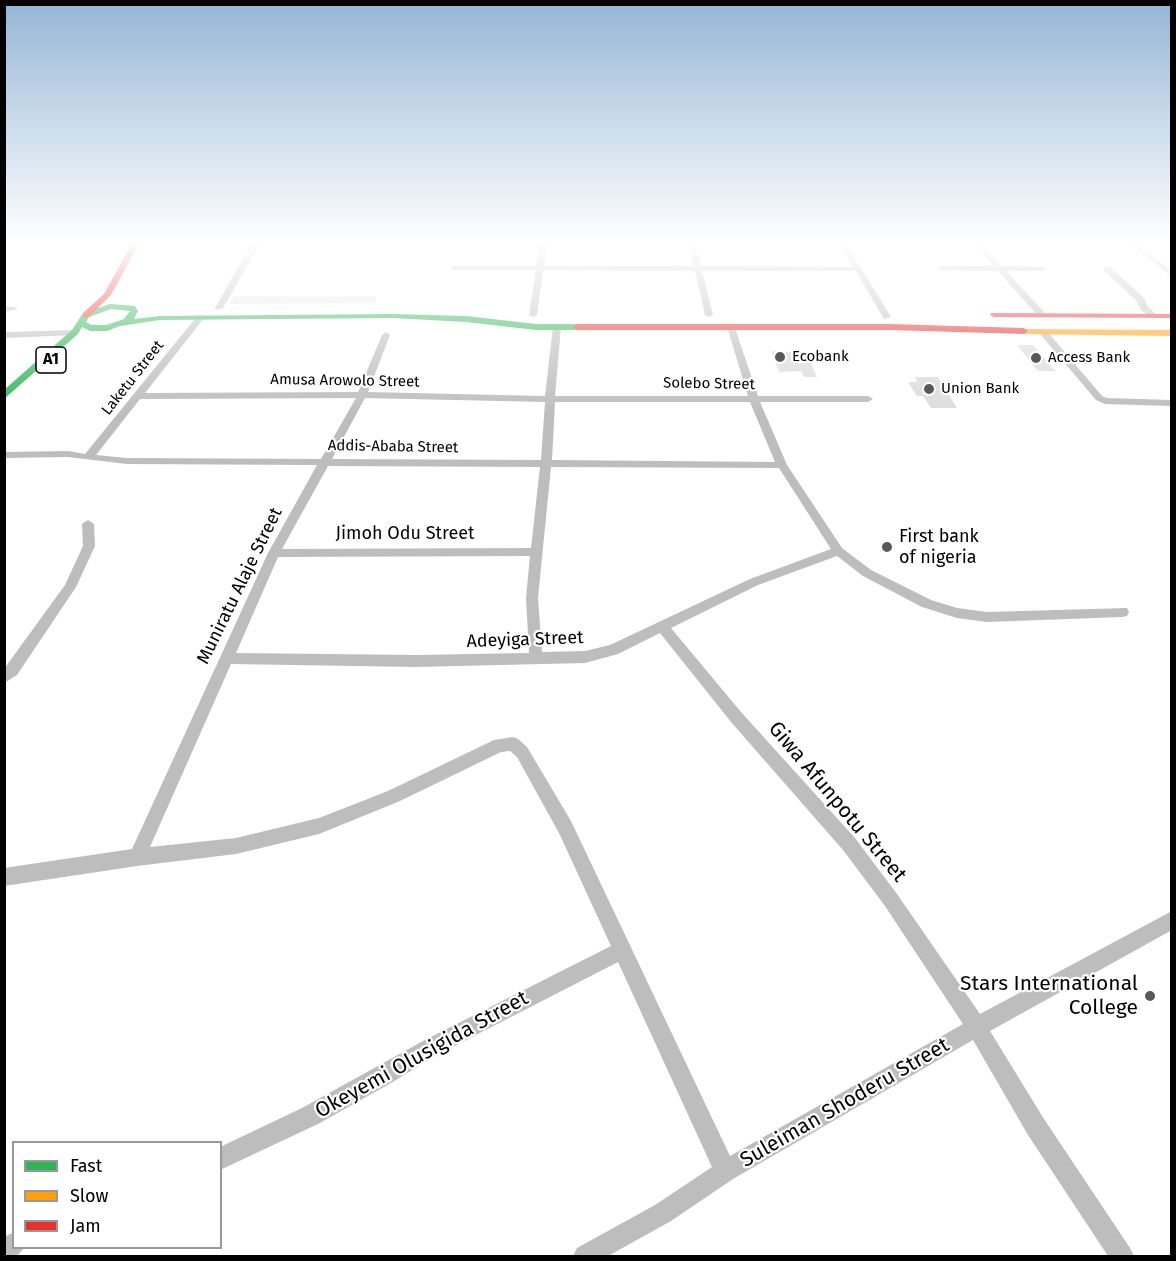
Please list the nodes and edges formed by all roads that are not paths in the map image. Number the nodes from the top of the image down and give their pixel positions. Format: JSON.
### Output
{"nodes":[{"id":1,"x":104,"y":299,"type":"edge"},
{"id":2,"x":120,"y":299,"type":"edge"},
{"id":3,"x":224,"y":299,"type":"edge"},
{"id":4,"x":535,"y":299,"type":"edge"},
{"id":5,"x":705,"y":299,"type":"edge"},
{"id":6,"x":876,"y":299,"type":"edge"},
{"id":7,"x":1027,"y":299,"type":"edge"},
{"id":8,"x":1140,"y":299,"type":"edge"},
{"id":9,"x":132,"y":308,"type":"junction"},
{"id":10,"x":219,"y":308,"type":"junction"},
{"id":11,"x":1041,"y":314,"type":"junction"},
{"id":12,"x":1093,"y":314,"type":"junction"},
{"id":13,"x":533,"y":315,"type":"junction"},
{"id":14,"x":709,"y":315,"type":"junction"},
{"id":15,"x":1153,"y":315,"type":"junction"},
{"id":16,"x":201,"y":316,"type":"junction"},
{"id":17,"x":1172,"y":316,"type":"edge"},
{"id":18,"x":887,"y":317,"type":"junction"},
{"id":19,"x":81,"y":324,"type":"junction"},
{"id":20,"x":114,"y":326,"type":"junction"},
{"id":21,"x":556,"y":327,"type":"junction"},
{"id":22,"x":731,"y":327,"type":"junction"},
{"id":23,"x":1043,"y":332,"type":"junction"},
{"id":24,"x":1120,"y":333,"type":"junction"},
{"id":25,"x":1172,"y":333,"type":"edge"},
{"id":26,"x":4,"y":335,"type":"edge"},
{"id":27,"x":386,"y":335,"type":"dead end"},
{"id":28,"x":363,"y":395,"type":"junction"},
{"id":29,"x":4,"y":396,"type":"edge"},
{"id":30,"x":139,"y":396,"type":"junction"},
{"id":31,"x":550,"y":399,"type":"junction"},
{"id":32,"x":754,"y":399,"type":"junction"},
{"id":33,"x":868,"y":399,"type":"dead end"},
{"id":34,"x":1172,"y":403,"type":"edge"},
{"id":35,"x":4,"y":407,"type":"edge"},
{"id":36,"x":4,"y":455,"type":"edge"},
{"id":37,"x":88,"y":458,"type":"junction"},
{"id":38,"x":326,"y":461,"type":"junction"},
{"id":39,"x":546,"y":465,"type":"junction"},
{"id":40,"x":782,"y":465,"type":"junction"},
{"id":41,"x":88,"y":524,"type":"dead end"},
{"id":42,"x":838,"y":551,"type":"junction"},
{"id":43,"x":536,"y":552,"type":"junction"},
{"id":44,"x":274,"y":553,"type":"junction"},
{"id":45,"x":1122,"y":612,"type":"dead end"},
{"id":46,"x":662,"y":626,"type":"junction"},
{"id":47,"x":227,"y":658,"type":"junction"},
{"id":48,"x":536,"y":659,"type":"junction"},
{"id":49,"x":4,"y":677,"type":"edge"},
{"id":50,"x":137,"y":857,"type":"junction"},
{"id":51,"x":4,"y":877,"type":"edge"},
{"id":52,"x":1172,"y":920,"type":"edge"},
{"id":53,"x":622,"y":950,"type":"junction"},
{"id":54,"x":977,"y":1027,"type":"junction"},
{"id":55,"x":222,"y":1159,"type":"edge"},
{"id":56,"x":725,"y":1171,"type":"junction"},
{"id":57,"x":585,"y":1257,"type":"edge"},
{"id":58,"x":1122,"y":1257,"type":"edge"}],
"edges":[{"from":1,"to":19,"type":"main road"},
{"from":2,"to":9,"type":"main road"},
{"from":3,"to":10,"type":"street"},
{"from":4,"to":13,"type":"street"},
{"from":5,"to":14,"type":"street"},
{"from":6,"to":18,"type":"street"},
{"from":7,"to":11,"type":"street"},
{"from":8,"to":15,"type":"street"},
{"from":9,"to":10,"type":"main road"},
{"from":9,"to":19,"type":"main road"},
{"from":9,"to":20,"type":"main road"},
{"from":10,"to":13,"type":"main road"},
{"from":11,"to":12,"type":"main road"},
{"from":11,"to":18,"type":"main road"},
{"from":12,"to":15,"type":"main road"},
{"from":12,"to":24,"type":"main road"},
{"from":13,"to":14,"type":"main road"},
{"from":14,"to":18,"type":"main road"},
{"from":15,"to":17,"type":"main road"},
{"from":16,"to":20,"type":"main road","number":"A1"},
{"from":16,"to":21,"type":"main road","number":"A1"},
{"from":16,"to":30,"type":"street","name":"Laketu Street"},
{"from":19,"to":20,"type":"main road"},
{"from":19,"to":26,"type":"street"},
{"from":19,"to":29,"type":"main road","number":"A1"},
{"from":20,"to":35,"type":"main road","number":"A1"},
{"from":21,"to":22,"type":"main road","number":"A1"},
{"from":21,"to":31,"type":"street"},
{"from":22,"to":23,"type":"main road","number":"A1"},
{"from":22,"to":32,"type":"street"},
{"from":23,"to":24,"type":"main road","number":"A1"},
{"from":23,"to":34,"type":"street"},
{"from":24,"to":25,"type":"main road","number":"A1"},
{"from":27,"to":28,"type":"street","name":"Muniratu Alaje Street"},
{"from":28,"to":30,"type":"street","name":"Amusa Arowolo Street"},
{"from":28,"to":31,"type":"street","name":"Amusa Arowolo Street"},
{"from":28,"to":38,"type":"street","name":"Muniratu Alaje Street"},
{"from":30,"to":37,"type":"street","name":"Laketu Street"},
{"from":31,"to":32,"type":"street","name":"Solebo Street"},
{"from":31,"to":39,"type":"street"},
{"from":32,"to":33,"type":"street","name":"Solebo Street"},
{"from":32,"to":40,"type":"street"},
{"from":36,"to":37,"type":"street","name":"Addis-Ababa Street"},
{"from":37,"to":38,"type":"street","name":"Addis-Ababa Street"},
{"from":38,"to":39,"type":"street","name":"Addis-Ababa Street"},
{"from":38,"to":44,"type":"street","name":"Muniratu Alaje Street"},
{"from":39,"to":40,"type":"street","name":"Addis-Ababa Street"},
{"from":39,"to":43,"type":"street"},
{"from":40,"to":42,"type":"street"},
{"from":41,"to":49,"type":"street"},
{"from":42,"to":45,"type":"street"},
{"from":42,"to":46,"type":"street","name":"Adeyiga Street"},
{"from":43,"to":44,"type":"street","name":"Jimoh Odu Street"},
{"from":43,"to":48,"type":"street"},
{"from":44,"to":47,"type":"street","name":"Muniratu Alaje Street"},
{"from":46,"to":48,"type":"street","name":"Adeyiga Street"},
{"from":46,"to":54,"type":"street","name":"Giwa Afunpotu Street"},
{"from":47,"to":48,"type":"street","name":"Adeyiga Street"},
{"from":47,"to":50,"type":"street","name":"Muniratu Alaje Street"},
{"from":50,"to":51,"type":"street"},
{"from":50,"to":53,"type":"street"},
{"from":52,"to":54,"type":"street","name":"Suleiman Shoderu Street"},
{"from":53,"to":55,"type":"street","name":"Okeyemi Olusigida Street"},
{"from":53,"to":56,"type":"street"},
{"from":54,"to":56,"type":"street","name":"Suleiman Shoderu Street"},
{"from":54,"to":58,"type":"street","name":"Giwa Afunpotu Street"},
{"from":56,"to":57,"type":"street","name":"Suleiman Shoderu Street"}]}
